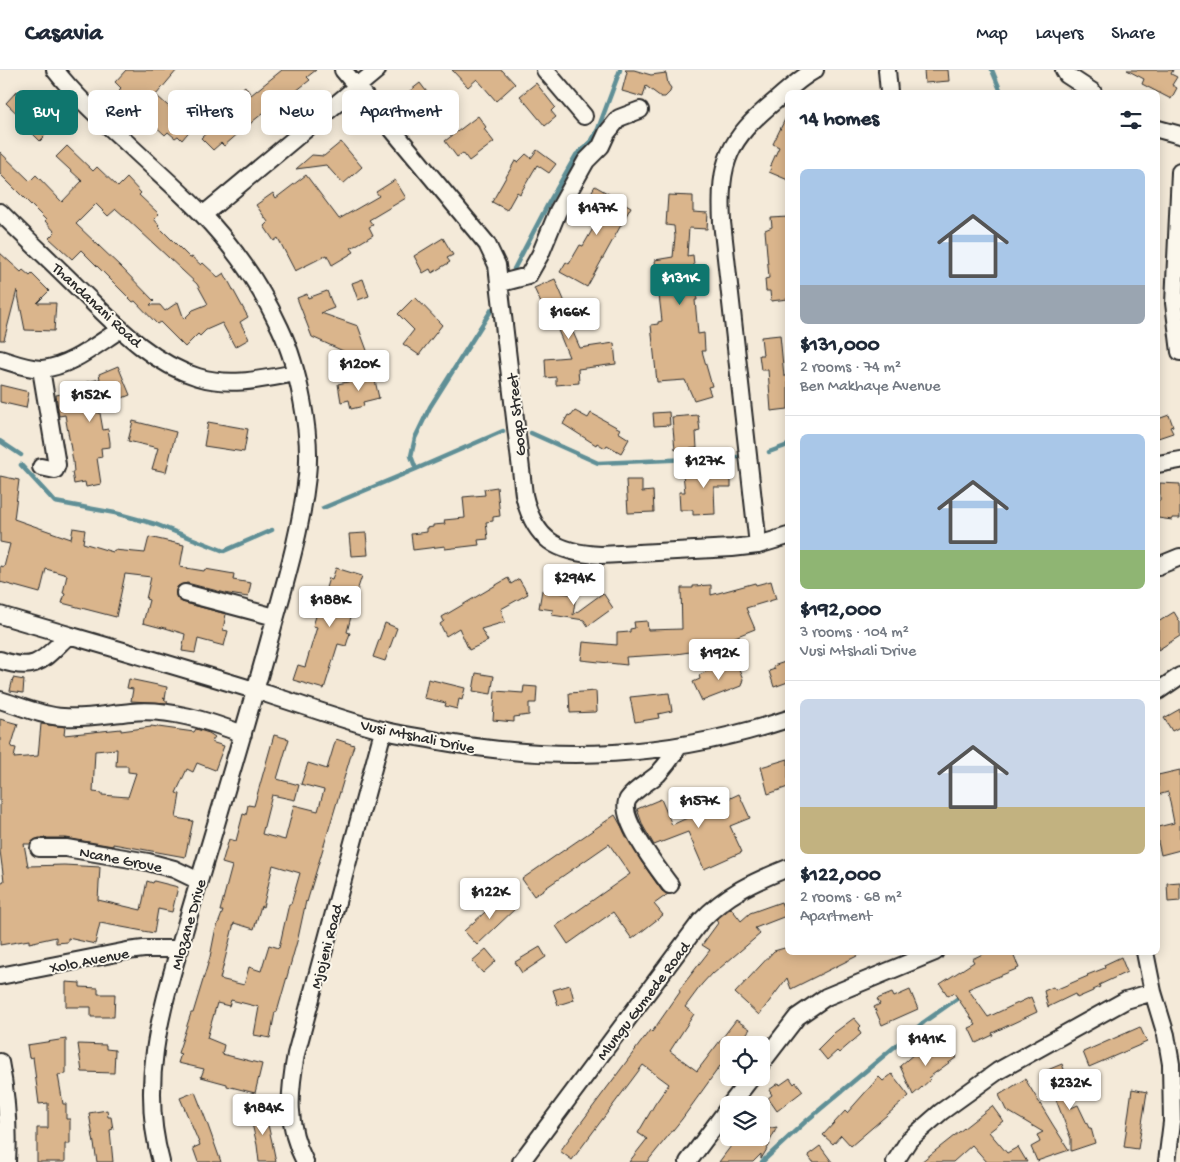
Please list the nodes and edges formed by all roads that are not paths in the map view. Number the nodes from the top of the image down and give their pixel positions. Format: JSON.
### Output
{"nodes":[{"id":1,"x":55,"y":70,"type":"edge"},
{"id":2,"x":343,"y":70,"type":"edge"},
{"id":3,"x":378,"y":70,"type":"edge"},
{"id":4,"x":545,"y":70,"type":"edge"},
{"id":5,"x":815,"y":70,"type":"edge"},
{"id":6,"x":887,"y":70,"type":"edge"},
{"id":7,"x":1064,"y":70,"type":"edge"},
{"id":8,"x":357,"y":87,"type":"junction"},
{"id":9,"x":788,"y":90,"type":"edge"},
{"id":10,"x":889,"y":90,"type":"edge"},
{"id":11,"x":1090,"y":90,"type":"edge"},
{"id":12,"x":785,"y":93,"type":"edge"},
{"id":13,"x":640,"y":110,"type":"dead end"},
{"id":14,"x":584,"y":116,"type":"dead end"},
{"id":15,"x":1160,"y":130,"type":"edge"},
{"id":16,"x":1180,"y":135,"type":"edge"},
{"id":17,"x":1180,"y":172,"type":"edge"},
{"id":18,"x":0,"y":212,"type":"edge"},
{"id":19,"x":203,"y":215,"type":"junction"},
{"id":20,"x":500,"y":283,"type":"junction"},
{"id":21,"x":121,"y":330,"type":"junction"},
{"id":22,"x":1180,"y":352,"type":"edge"},
{"id":23,"x":0,"y":359,"type":"edge"},
{"id":24,"x":41,"y":369,"type":"junction"},
{"id":25,"x":296,"y":373,"type":"junction"},
{"id":26,"x":1180,"y":460,"type":"edge"},
{"id":27,"x":1160,"y":464,"type":"edge"},
{"id":28,"x":41,"y":468,"type":"dead end"},
{"id":29,"x":785,"y":537,"type":"edge"},
{"id":30,"x":758,"y":545,"type":"junction"},
{"id":31,"x":1180,"y":557,"type":"edge"},
{"id":32,"x":1160,"y":565,"type":"edge"},
{"id":33,"x":185,"y":593,"type":"dead end"},
{"id":34,"x":0,"y":615,"type":"edge"},
{"id":35,"x":275,"y":617,"type":"junction"},
{"id":36,"x":69,"y":636,"type":"junction"},
{"id":37,"x":0,"y":660,"type":"edge"},
{"id":38,"x":1180,"y":676,"type":"edge"},
{"id":39,"x":256,"y":690,"type":"junction"},
{"id":40,"x":1160,"y":690,"type":"edge"},
{"id":41,"x":0,"y":700,"type":"edge"},
{"id":42,"x":785,"y":720,"type":"edge"},
{"id":43,"x":383,"y":731,"type":"junction"},
{"id":44,"x":242,"y":734,"type":"junction"},
{"id":45,"x":679,"y":746,"type":"junction"},
{"id":46,"x":39,"y":848,"type":"dead end"},
{"id":47,"x":785,"y":869,"type":"edge"},
{"id":48,"x":199,"y":881,"type":"junction"},
{"id":49,"x":670,"y":885,"type":"dead end"},
{"id":50,"x":180,"y":949,"type":"junction"},
{"id":51,"x":928,"y":955,"type":"edge"},
{"id":52,"x":1146,"y":955,"type":"edge"},
{"id":53,"x":0,"y":976,"type":"edge"},
{"id":54,"x":1153,"y":992,"type":"junction"},
{"id":55,"x":770,"y":1052,"type":"edge"},
{"id":56,"x":0,"y":1062,"type":"edge"},
{"id":57,"x":720,"y":1119,"type":"edge"},
{"id":58,"x":7,"y":1162,"type":"edge"},
{"id":59,"x":161,"y":1162,"type":"edge"},
{"id":60,"x":304,"y":1162,"type":"edge"},
{"id":61,"x":522,"y":1162,"type":"edge"},
{"id":62,"x":688,"y":1162,"type":"edge"},
{"id":63,"x":896,"y":1162,"type":"edge"},
{"id":64,"x":1166,"y":1162,"type":"edge"}],
"edges":[{"from":1,"to":19,"type":"street","name":"Mlozane Drive"},
{"from":2,"to":8,"type":"street","name":"Goqo Street"},
{"from":3,"to":8,"type":"street"},
{"from":4,"to":14,"type":"street"},
{"from":5,"to":9,"type":"street"},
{"from":6,"to":10,"type":"street"},
{"from":7,"to":11,"type":"street"},
{"from":8,"to":19,"type":"street"},
{"from":8,"to":20,"type":"street","name":"Goqo Street"},
{"from":12,"to":30,"type":"street"},
{"from":13,"to":20,"type":"street"},
{"from":15,"to":16,"type":"street"},
{"from":17,"to":22,"type":"street"},
{"from":18,"to":21,"type":"street","name":"Thandanani Road"},
{"from":19,"to":25,"type":"street","name":"Mlozane Drive"},
{"from":20,"to":30,"type":"street","name":"Goqo Street"},
{"from":21,"to":24,"type":"street"},
{"from":21,"to":25,"type":"street","name":"Thandanani Road"},
{"from":23,"to":24,"type":"street"},
{"from":24,"to":28,"type":"street"},
{"from":25,"to":35,"type":"street","name":"Mlozane Drive"},
{"from":26,"to":27,"type":"street"},
{"from":29,"to":30,"type":"street","name":"Goqo Street"},
{"from":31,"to":32,"type":"street"},
{"from":33,"to":35,"type":"street"},
{"from":34,"to":36,"type":"street","name":"Vusi Mtshali Drive"},
{"from":35,"to":39,"type":"street","name":"Mlozane Drive"},
{"from":36,"to":37,"type":"street"},
{"from":36,"to":39,"type":"street","name":"Vusi Mtshali Drive"},
{"from":38,"to":40,"type":"street"},
{"from":39,"to":43,"type":"street","name":"Vusi Mtshali Drive"},
{"from":39,"to":44,"type":"street","name":"Mlozane Drive"},
{"from":41,"to":44,"type":"street"},
{"from":42,"to":45,"type":"street","name":"Vusi Mtshali Drive"},
{"from":43,"to":45,"type":"street","name":"Vusi Mtshali Drive"},
{"from":43,"to":60,"type":"street","name":"Mjojeni Road"},
{"from":44,"to":48,"type":"street","name":"Mlozane Drive"},
{"from":45,"to":49,"type":"street"},
{"from":46,"to":48,"type":"street","name":"Ncane Grove"},
{"from":47,"to":61,"type":"street","name":"Mlungu Gumede Road"},
{"from":48,"to":50,"type":"street","name":"Mlozane Drive"},
{"from":50,"to":53,"type":"street","name":"Xolo Avenue"},
{"from":50,"to":59,"type":"street","name":"Mlozane Drive"},
{"from":51,"to":55,"type":"street"},
{"from":52,"to":54,"type":"street"},
{"from":54,"to":63,"type":"street"},
{"from":54,"to":64,"type":"street"},
{"from":56,"to":58,"type":"street"},
{"from":57,"to":62,"type":"street"}]}
